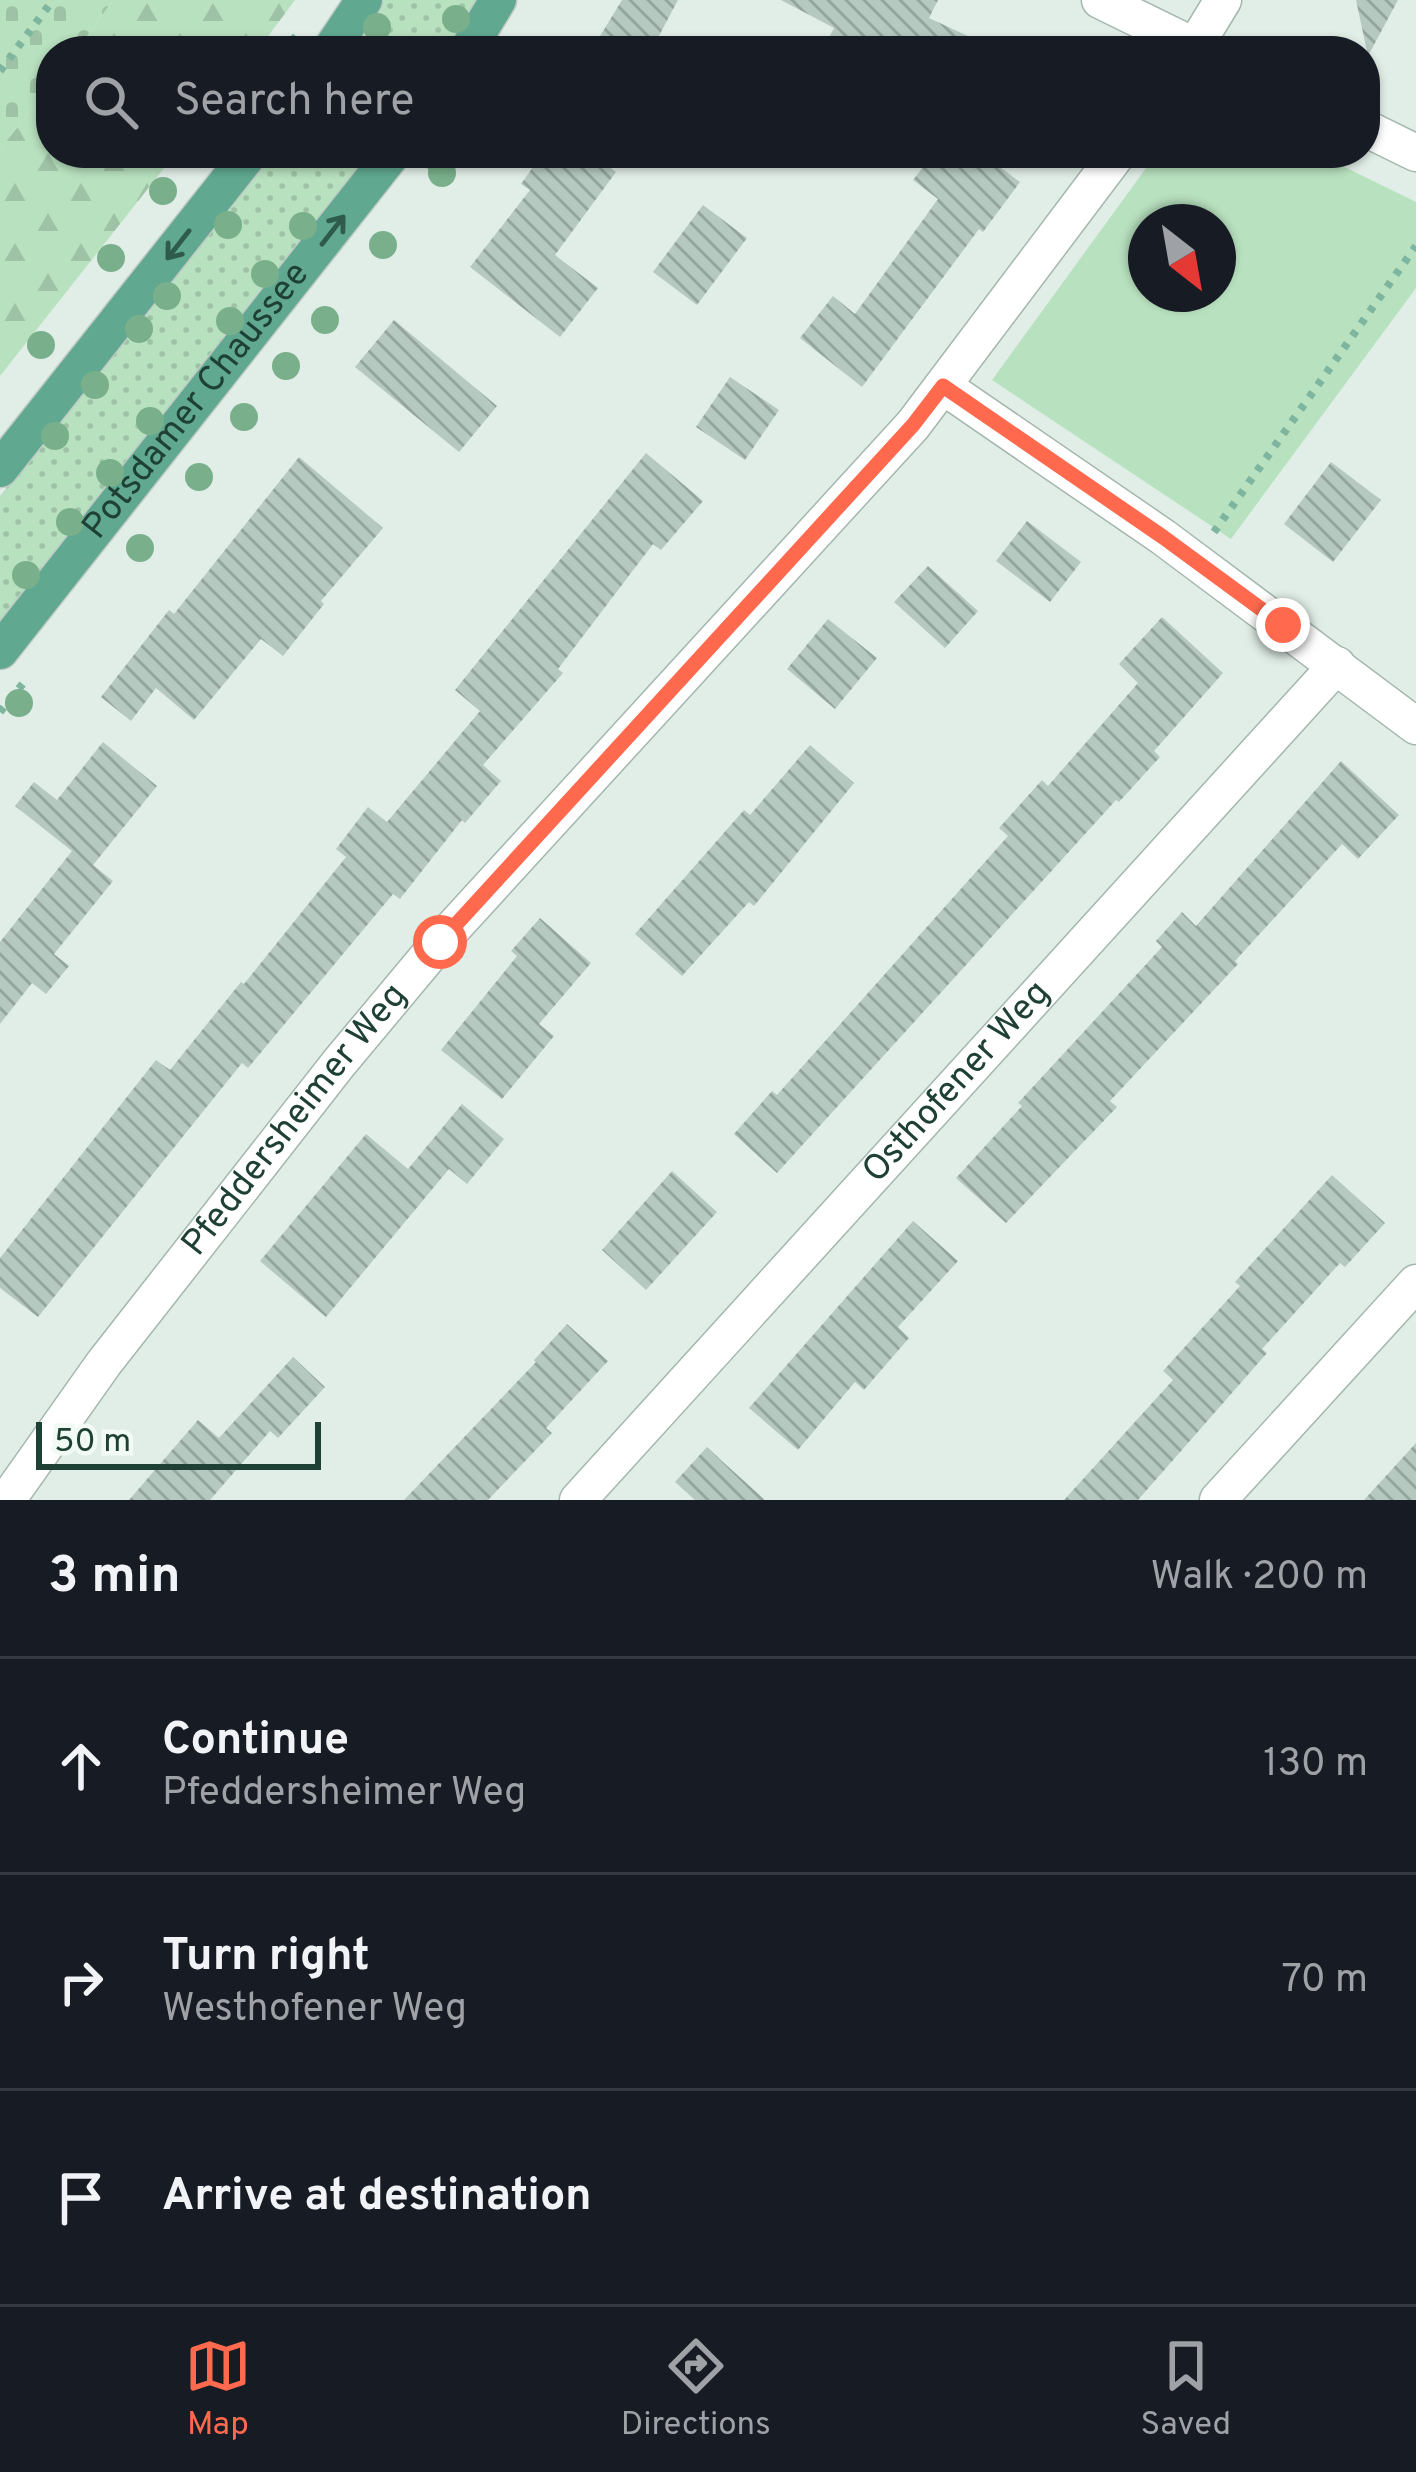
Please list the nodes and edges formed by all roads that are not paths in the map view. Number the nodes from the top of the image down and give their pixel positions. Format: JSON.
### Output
{"nodes":[{"id":1,"x":364,"y":0,"type":"edge"},
{"id":2,"x":498,"y":0,"type":"edge"},
{"id":3,"x":1100,"y":0,"type":"edge"},
{"id":4,"x":1222,"y":0,"type":"edge"},
{"id":5,"x":340,"y":36,"type":"edge"},
{"id":6,"x":476,"y":36,"type":"edge"},
{"id":7,"x":1170,"y":36,"type":"edge"},
{"id":8,"x":1204,"y":36,"type":"edge"},
{"id":9,"x":1380,"y":135,"type":"edge"},
{"id":10,"x":1416,"y":153,"type":"edge"},
{"id":11,"x":238,"y":168,"type":"edge"},
{"id":12,"x":381,"y":168,"type":"edge"},
{"id":13,"x":1107,"y":168,"type":"edge"},
{"id":14,"x":943,"y":386,"type":"junction"},
{"id":15,"x":0,"y":469,"type":"edge"},
{"id":16,"x":0,"y":651,"type":"edge"},
{"id":17,"x":1337,"y":665,"type":"junction"},
{"id":18,"x":1416,"y":726,"type":"edge"},
{"id":19,"x":1416,"y":1283,"type":"edge"},
{"id":20,"x":7,"y":1500,"type":"edge"},
{"id":21,"x":578,"y":1500,"type":"edge"},
{"id":22,"x":1219,"y":1500,"type":"edge"}],
"edges":[{"from":1,"to":5,"type":"main road"},
{"from":2,"to":6,"type":"main road"},
{"from":3,"to":7,"type":"street"},
{"from":4,"to":8,"type":"street"},
{"from":9,"to":10,"type":"street"},
{"from":11,"to":15,"type":"main road","one_way":true},
{"from":16,"to":12,"type":"main road","name":"Potsdamer Chaussee","one_way":true},
{"from":13,"to":14,"type":"street","name":"Pfeddersheimer Weg"},
{"from":14,"to":17,"type":"street"},
{"from":14,"to":20,"type":"street","name":"Pfeddersheimer Weg"},
{"from":17,"to":18,"type":"street"},
{"from":17,"to":21,"type":"street","name":"Osthofener Weg"},
{"from":19,"to":22,"type":"street"}]}
